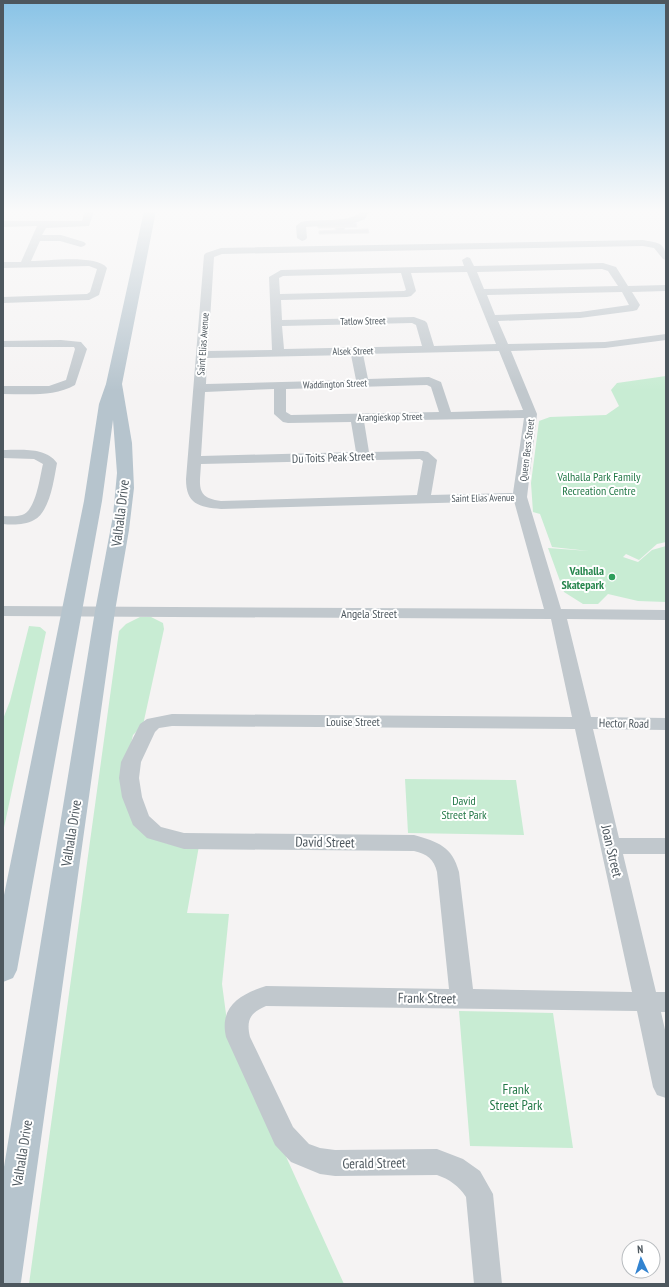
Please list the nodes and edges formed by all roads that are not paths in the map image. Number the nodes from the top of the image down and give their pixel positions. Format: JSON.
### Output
{"nodes":[{"id":1,"x":101,"y":271,"type":"edge"},
{"id":2,"x":138,"y":271,"type":"edge"},
{"id":3,"x":208,"y":271,"type":"edge"},
{"id":4,"x":362,"y":271,"type":"edge"},
{"id":5,"x":405,"y":271,"type":"edge"},
{"id":6,"x":471,"y":271,"type":"edge"},
{"id":7,"x":613,"y":271,"type":"edge"},
{"id":8,"x":666,"y":288,"type":"edge"},
{"id":9,"x":625,"y":289,"type":"junction"},
{"id":10,"x":480,"y":292,"type":"junction"},
{"id":11,"x":275,"y":297,"type":"junction"},
{"id":12,"x":3,"y":300,"type":"edge"},
{"id":13,"x":491,"y":318,"type":"junction"},
{"id":14,"x":276,"y":323,"type":"junction"},
{"id":15,"x":666,"y":336,"type":"edge"},
{"id":16,"x":3,"y":344,"type":"edge"},
{"id":17,"x":503,"y":347,"type":"junction"},
{"id":18,"x":429,"y":349,"type":"junction"},
{"id":19,"x":356,"y":351,"type":"junction"},
{"id":20,"x":278,"y":353,"type":"junction"},
{"id":21,"x":202,"y":355,"type":"junction"},
{"id":22,"x":362,"y":383,"type":"junction"},
{"id":23,"x":114,"y":384,"type":"junction"},
{"id":24,"x":280,"y":385,"type":"junction"},
{"id":25,"x":200,"y":388,"type":"junction"},
{"id":26,"x":3,"y":390,"type":"edge"},
{"id":27,"x":531,"y":414,"type":"junction"},
{"id":28,"x":446,"y":416,"type":"junction"},
{"id":29,"x":358,"y":418,"type":"junction"},
{"id":30,"x":3,"y":454,"type":"edge"},
{"id":31,"x":363,"y":456,"type":"junction"},
{"id":32,"x":194,"y":460,"type":"junction"},
{"id":33,"x":520,"y":497,"type":"junction"},
{"id":34,"x":423,"y":500,"type":"junction"},
{"id":35,"x":3,"y":520,"type":"edge"},
{"id":36,"x":3,"y":611,"type":"edge"},
{"id":37,"x":72,"y":611,"type":"junction"},
{"id":38,"x":105,"y":611,"type":"junction"},
{"id":39,"x":556,"y":614,"type":"junction"},
{"id":40,"x":666,"y":616,"type":"edge"},
{"id":41,"x":583,"y":723,"type":"junction"},
{"id":42,"x":666,"y":724,"type":"edge"},
{"id":43,"x":137,"y":748,"type":"joint"},
{"id":44,"x":611,"y":846,"type":"junction"},
{"id":45,"x":666,"y":846,"type":"edge"},
{"id":46,"x":3,"y":970,"type":"edge"},
{"id":47,"x":462,"y":999,"type":"junction"},
{"id":48,"x":656,"y":1001,"type":"edge"},
{"id":49,"x":238,"y":1037,"type":"joint"},
{"id":50,"x":666,"y":1087,"type":"edge"},
{"id":51,"x":3,"y":1282,"type":"edge"},
{"id":52,"x":488,"y":1284,"type":"edge"}],
"edges":[{"from":1,"to":12,"type":"street"},
{"from":2,"to":23,"type":"main road","name":"Valhalla Drive"},
{"from":3,"to":21,"type":"street","name":"Saint Elias Avenue"},
{"from":4,"to":11,"type":"street"},
{"from":5,"to":11,"type":"street"},
{"from":6,"to":10,"type":"street","name":"Queen Bess Street"},
{"from":7,"to":9,"type":"street"},
{"from":8,"to":9,"type":"street"},
{"from":9,"to":10,"type":"street"},
{"from":9,"to":13,"type":"street"},
{"from":10,"to":13,"type":"street","name":"Queen Bess Street"},
{"from":11,"to":14,"type":"street"},
{"from":13,"to":17,"type":"street","name":"Queen Bess Street"},
{"from":14,"to":18,"type":"street","name":"Tatlow Street"},
{"from":14,"to":20,"type":"street"},
{"from":15,"to":17,"type":"street","name":"Alsek Street"},
{"from":16,"to":26,"type":"street"},
{"from":17,"to":18,"type":"street","name":"Alsek Street"},
{"from":17,"to":27,"type":"street","name":"Queen Bess Street"},
{"from":18,"to":19,"type":"street","name":"Alsek Street"},
{"from":19,"to":20,"type":"street","name":"Alsek Street"},
{"from":19,"to":22,"type":"street"},
{"from":20,"to":21,"type":"street","name":"Alsek Street"},
{"from":21,"to":25,"type":"street","name":"Saint Elias Avenue"},
{"from":22,"to":24,"type":"street","name":"Waddington Street"},
{"from":22,"to":28,"type":"street","name":"Waddington Street"},
{"from":23,"to":37,"type":"main road","name":"Valhalla Drive"},
{"from":23,"to":38,"type":"main road","name":"Valhalla Drive"},
{"from":24,"to":25,"type":"street","name":"Waddington Street"},
{"from":24,"to":29,"type":"street","name":"Arangieskop Street"},
{"from":25,"to":32,"type":"street","name":"Saint Elias Avenue"},
{"from":27,"to":28,"type":"street","name":"Arangieskop Street"},
{"from":27,"to":33,"type":"street","name":"Queen Bess Street"},
{"from":28,"to":29,"type":"street","name":"Arangieskop Street"},
{"from":29,"to":31,"type":"street"},
{"from":30,"to":35,"type":"street"},
{"from":31,"to":32,"type":"street","name":"Du Toits Peak Street"},
{"from":31,"to":34,"type":"street","name":"Du Toits Peak Street"},
{"from":32,"to":34,"type":"street","name":"Saint Elias Avenue"},
{"from":33,"to":34,"type":"street","name":"Saint Elias Avenue"},
{"from":33,"to":39,"type":"street","name":"Queen Bess Street"},
{"from":36,"to":37,"type":"street","name":"Angela Street"},
{"from":37,"to":38,"type":"street","name":"Angela Street"},
{"from":37,"to":46,"type":"main road","name":"Valhalla Drive"},
{"from":38,"to":39,"type":"street","name":"Angela Street"},
{"from":38,"to":51,"type":"main road","name":"Valhalla Drive"},
{"from":39,"to":40,"type":"street","name":"Angela Street"},
{"from":39,"to":41,"type":"street","name":"Joan Street"},
{"from":41,"to":42,"type":"street","name":"Hector Road"},
{"from":41,"to":43,"type":"street","name":"Louise Street"},
{"from":41,"to":44,"type":"street","name":"Joan Street"},
{"from":43,"to":47,"type":"street","name":"David Street"},
{"from":44,"to":45,"type":"street"},
{"from":44,"to":48,"type":"street","name":"Joan Street"},
{"from":47,"to":48,"type":"street","name":"Frank Street"},
{"from":47,"to":49,"type":"street","name":"Frank Street"},
{"from":48,"to":50,"type":"street","name":"Joan Street"},
{"from":49,"to":52,"type":"street","name":"Gerald Street"}]}
